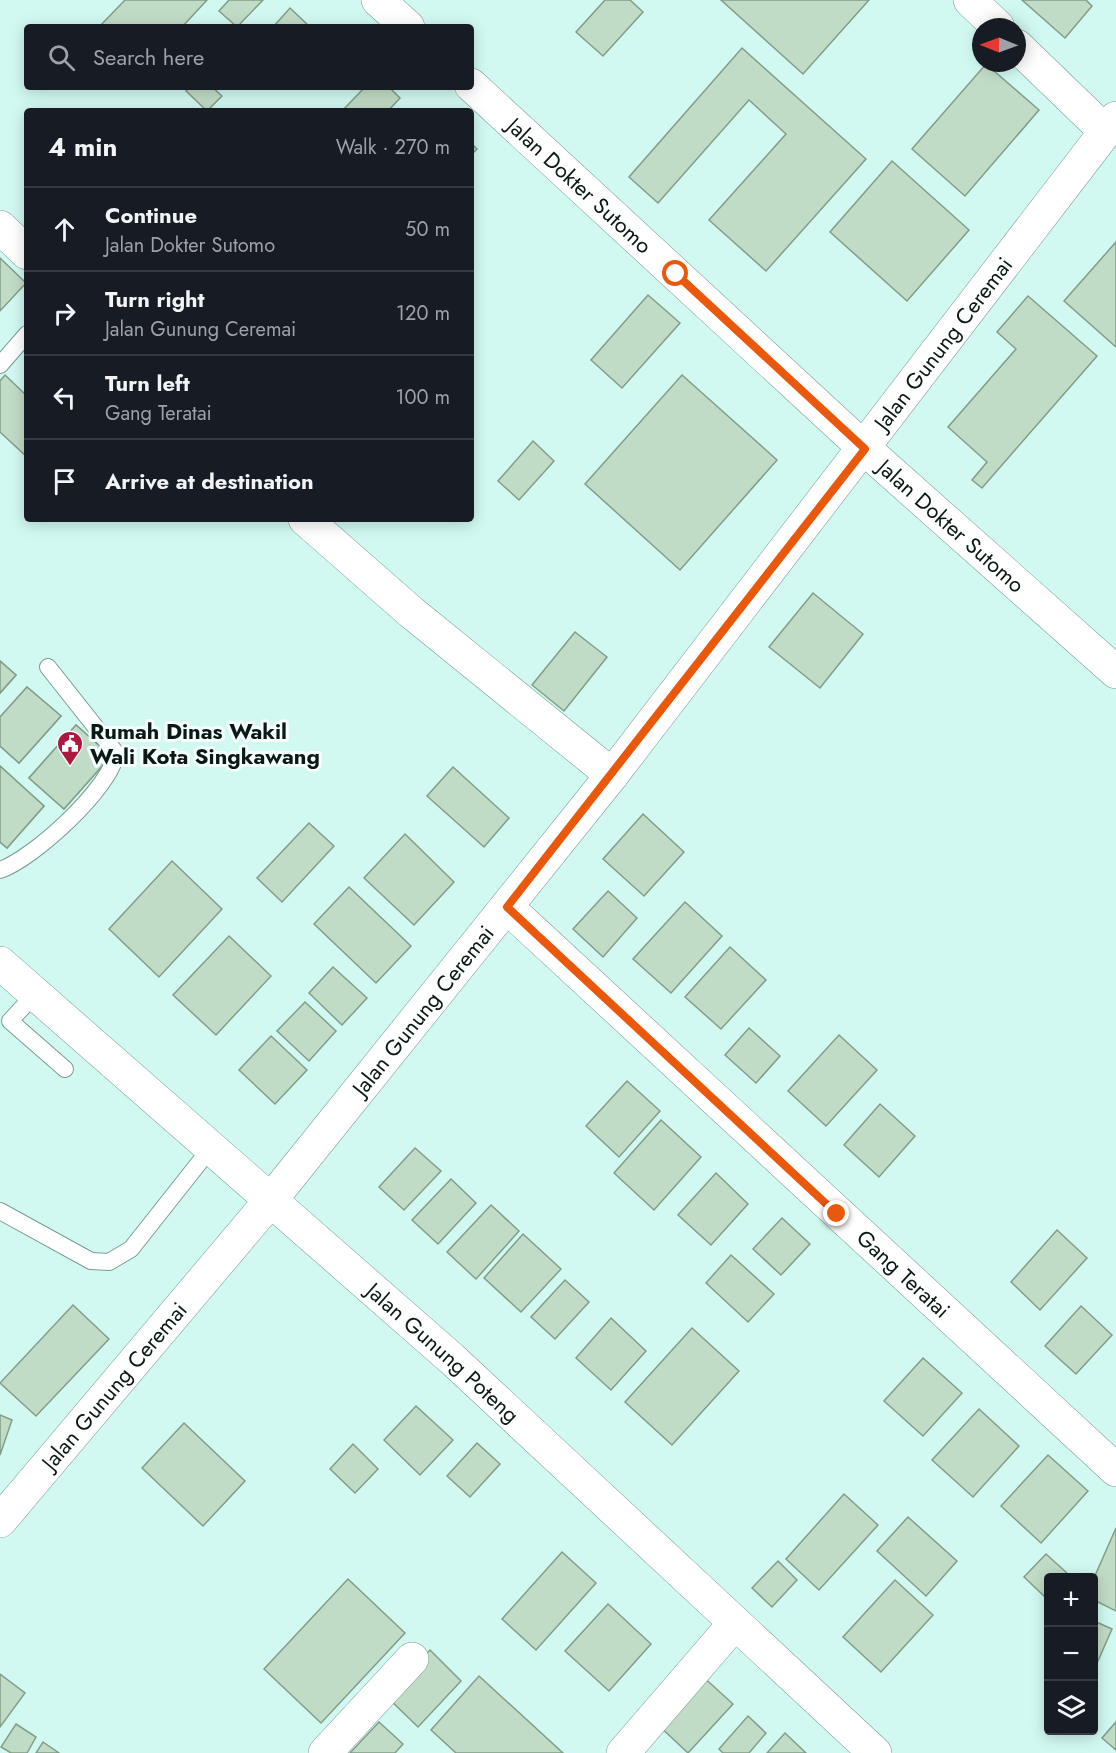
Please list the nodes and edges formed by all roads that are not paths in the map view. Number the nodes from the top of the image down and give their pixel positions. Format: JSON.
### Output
{"nodes":[{"id":1,"x":378,"y":0,"type":"edge"},
{"id":2,"x":970,"y":0,"type":"edge"},
{"id":3,"x":989,"y":18,"type":"edge"},
{"id":4,"x":405,"y":24,"type":"edge"},
{"id":5,"x":1026,"y":54,"type":"edge"},
{"id":6,"x":474,"y":88,"type":"edge"},
{"id":7,"x":1110,"y":125,"type":"edge"},
{"id":8,"x":0,"y":227,"type":"edge"},
{"id":9,"x":24,"y":250,"type":"edge"},
{"id":10,"x":24,"y":337,"type":"edge"},
{"id":11,"x":0,"y":364,"type":"edge"},
{"id":12,"x":865,"y":449,"type":"junction"},
{"id":13,"x":308,"y":522,"type":"edge"},
{"id":14,"x":48,"y":667,"type":"dead end"},
{"id":15,"x":1116,"y":672,"type":"edge"},
{"id":16,"x":612,"y":775,"type":"junction"},
{"id":17,"x":0,"y":870,"type":"edge"},
{"id":18,"x":507,"y":907,"type":"junction"},
{"id":19,"x":0,"y":963,"type":"edge"},
{"id":20,"x":35,"y":994,"type":"junction"},
{"id":21,"x":5,"y":1017,"type":"edge"},
{"id":22,"x":65,"y":1070,"type":"dead end"},
{"id":23,"x":210,"y":1149,"type":"junction"},
{"id":24,"x":270,"y":1201,"type":"junction"},
{"id":25,"x":0,"y":1211,"type":"edge"},
{"id":26,"x":1116,"y":1470,"type":"edge"},
{"id":27,"x":0,"y":1521,"type":"edge"},
{"id":28,"x":735,"y":1623,"type":"junction"},
{"id":29,"x":412,"y":1659,"type":"dead end"},
{"id":30,"x":325,"y":1753,"type":"edge"},
{"id":31,"x":623,"y":1753,"type":"edge"},
{"id":32,"x":875,"y":1753,"type":"edge"}],
"edges":[{"from":1,"to":4,"type":"street"},
{"from":2,"to":3,"type":"street"},
{"from":5,"to":7,"type":"street"},
{"from":6,"to":12,"type":"street","name":"Jalan Dokter Sutomo"},
{"from":7,"to":12,"type":"street","name":"Jalan Gunung Ceremai"},
{"from":8,"to":9,"type":"street"},
{"from":10,"to":11,"type":"lane"},
{"from":12,"to":15,"type":"street","name":"Jalan Dokter Sutomo"},
{"from":12,"to":16,"type":"street","name":"Jalan Gunung Ceremai"},
{"from":13,"to":16,"type":"street"},
{"from":14,"to":17,"type":"lane"},
{"from":16,"to":18,"type":"street","name":"Jalan Gunung Ceremai"},
{"from":18,"to":24,"type":"street","name":"Jalan Gunung Ceremai"},
{"from":18,"to":26,"type":"street","name":"Gang Teratai"},
{"from":19,"to":20,"type":"street","name":"Jalan Gunung Poteng"},
{"from":20,"to":21,"type":"lane"},
{"from":20,"to":23,"type":"street","name":"Jalan Gunung Poteng"},
{"from":21,"to":22,"type":"lane"},
{"from":23,"to":24,"type":"street","name":"Jalan Gunung Poteng"},
{"from":23,"to":25,"type":"lane"},
{"from":24,"to":27,"type":"street","name":"Jalan Gunung Ceremai"},
{"from":24,"to":28,"type":"street","name":"Jalan Gunung Poteng"},
{"from":28,"to":31,"type":"street"},
{"from":28,"to":32,"type":"street","name":"Jalan Gunung Poteng"},
{"from":29,"to":30,"type":"street"}]}
